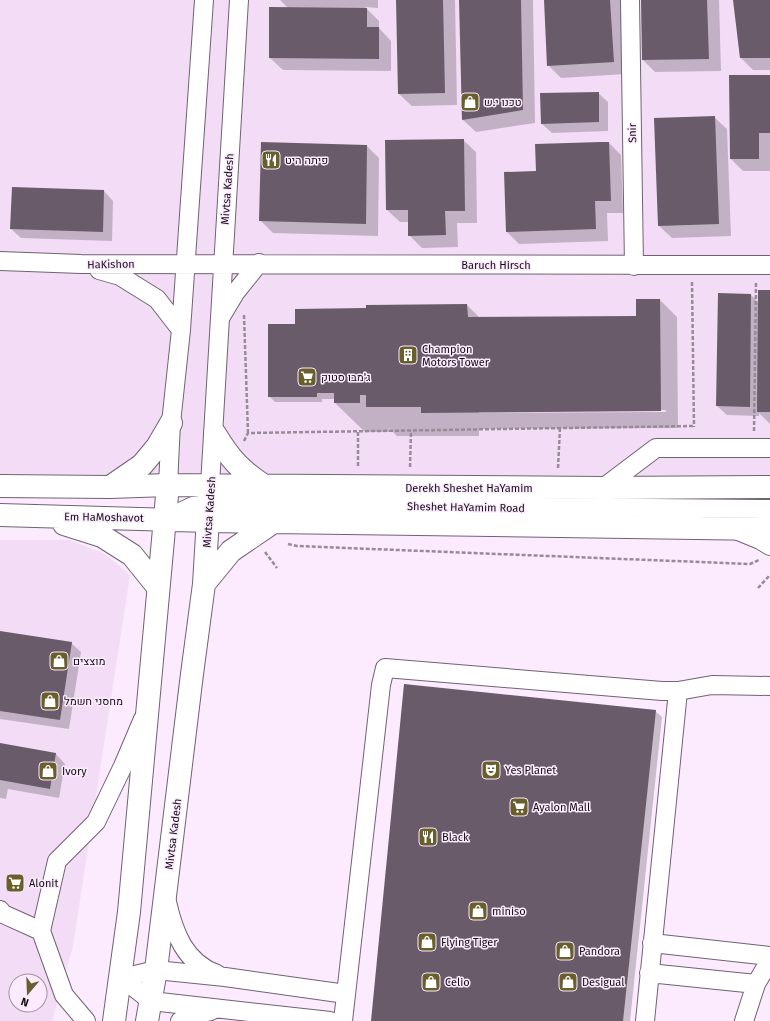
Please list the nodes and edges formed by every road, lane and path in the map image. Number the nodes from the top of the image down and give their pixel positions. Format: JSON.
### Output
{"nodes":[{"id":1,"x":204,"y":0,"type":"edge"},
{"id":2,"x":239,"y":0,"type":"edge"},
{"id":3,"x":630,"y":0,"type":"edge"},
{"id":4,"x":0,"y":261,"type":"edge"},
{"id":5,"x":185,"y":263,"type":"junction"},
{"id":6,"x":222,"y":263,"type":"junction"},
{"id":7,"x":81,"y":264,"type":"junction"},
{"id":8,"x":259,"y":264,"type":"junction"},
{"id":9,"x":763,"y":265,"type":"edge"},
{"id":10,"x":634,"y":266,"type":"junction"},
{"id":11,"x":692,"y":266,"type":"junction"},
{"id":12,"x":235,"y":293,"type":"junction"},
{"id":13,"x":220,"y":318,"type":"junction"},
{"id":14,"x":181,"y":330,"type":"junction"},
{"id":15,"x":754,"y":422,"type":"dead end"},
{"id":16,"x":171,"y":423,"type":"junction"},
{"id":17,"x":694,"y":426,"type":"junction"},
{"id":18,"x":560,"y":428,"type":"junction"},
{"id":19,"x":411,"y":431,"type":"junction"},
{"id":20,"x":358,"y":432,"type":"junction"},
{"id":21,"x":248,"y":433,"type":"junction"},
{"id":22,"x":215,"y":434,"type":"junction"},
{"id":23,"x":694,"y":447,"type":"junction"},
{"id":24,"x":770,"y":448,"type":"edge"},
{"id":25,"x":234,"y":463,"type":"junction"},
{"id":26,"x":168,"y":485,"type":"junction"},
{"id":27,"x":0,"y":486,"type":"edge"},
{"id":28,"x":110,"y":487,"type":"junction"},
{"id":29,"x":266,"y":487,"type":"junction"},
{"id":30,"x":359,"y":487,"type":"junction"},
{"id":31,"x":409,"y":487,"type":"junction"},
{"id":32,"x":770,"y":487,"type":"edge"},
{"id":33,"x":557,"y":488,"type":"junction"},
{"id":34,"x":603,"y":488,"type":"junction"},
{"id":35,"x":210,"y":503,"type":"junction"},
{"id":36,"x":770,"y":509,"type":"edge"},
{"id":37,"x":0,"y":515,"type":"edge"},
{"id":38,"x":26,"y":516,"type":"junction"},
{"id":39,"x":165,"y":518,"type":"junction"},
{"id":40,"x":275,"y":521,"type":"junction"},
{"id":41,"x":728,"y":527,"type":"junction"},
{"id":42,"x":770,"y":529,"type":"edge"},
{"id":43,"x":282,"y":542,"type":"dead end"},
{"id":44,"x":767,"y":552,"type":"edge"},
{"id":45,"x":770,"y":575,"type":"edge"},
{"id":46,"x":204,"y":584,"type":"junction"},
{"id":47,"x":158,"y":586,"type":"junction"},
{"id":48,"x":758,"y":588,"type":"dead end"},
{"id":49,"x":770,"y":686,"type":"edge"},
{"id":50,"x":678,"y":691,"type":"junction"},
{"id":51,"x":147,"y":709,"type":"junction"},
{"id":52,"x":165,"y":895,"type":"junction"},
{"id":53,"x":0,"y":910,"type":"edge"},
{"id":54,"x":41,"y":931,"type":"junction"},
{"id":55,"x":652,"y":944,"type":"junction"},
{"id":56,"x":770,"y":956,"type":"edge"},
{"id":57,"x":770,"y":960,"type":"edge"},
{"id":58,"x":156,"y":970,"type":"junction"},
{"id":59,"x":649,"y":973,"type":"junction"},
{"id":60,"x":225,"y":977,"type":"junction"},
{"id":61,"x":122,"y":978,"type":"junction"},
{"id":62,"x":756,"y":984,"type":"junction"},
{"id":63,"x":346,"y":994,"type":"junction"},
{"id":64,"x":223,"y":1009,"type":"junction"},
{"id":65,"x":149,"y":1011,"type":"edge"},
{"id":66,"x":86,"y":1021,"type":"edge"},
{"id":67,"x":114,"y":1021,"type":"edge"},
{"id":68,"x":180,"y":1021,"type":"edge"},
{"id":69,"x":330,"y":1021,"type":"edge"},
{"id":70,"x":343,"y":1021,"type":"edge"},
{"id":71,"x":645,"y":1021,"type":"edge"},
{"id":72,"x":744,"y":1021,"type":"edge"}],
"edges":[{"from":1,"to":5,"type":"street"},
{"from":2,"to":6,"type":"street","name":"Mivtsa Kadesh"},
{"from":3,"to":10,"type":"street","name":"Snir"},
{"from":4,"to":7,"type":"street","name":"HaKishon"},
{"from":5,"to":6,"type":"street","name":"HaKishon"},
{"from":5,"to":7,"type":"street","name":"HaKishon"},
{"from":5,"to":14,"type":"street"},
{"from":6,"to":8,"type":"street","name":"Baruch Hirsch"},
{"from":6,"to":13,"type":"street","name":"Mivtsa Kadesh"},
{"from":7,"to":14,"type":"street"},
{"from":8,"to":10,"type":"street","name":"Baruch Hirsch"},
{"from":8,"to":12,"type":"street"},
{"from":9,"to":11,"type":"street","name":"Baruch Hirsch"},
{"from":9,"to":15,"type":"path"},
{"from":10,"to":11,"type":"street","name":"Baruch Hirsch"},
{"from":11,"to":17,"type":"path"},
{"from":12,"to":13,"type":"street"},
{"from":12,"to":21,"type":"path"},
{"from":13,"to":22,"type":"street","name":"Mivtsa Kadesh"},
{"from":14,"to":16,"type":"street"},
{"from":16,"to":26,"type":"street"},
{"from":16,"to":28,"type":"main road"},
{"from":17,"to":18,"type":"path"},
{"from":17,"to":23,"type":"path"},
{"from":18,"to":19,"type":"path"},
{"from":18,"to":33,"type":"path"},
{"from":19,"to":20,"type":"path"},
{"from":19,"to":31,"type":"path"},
{"from":20,"to":21,"type":"path"},
{"from":20,"to":30,"type":"path"},
{"from":21,"to":25,"type":"path"},
{"from":22,"to":25,"type":"main road"},
{"from":22,"to":35,"type":"street","name":"Mivtsa Kadesh"},
{"from":23,"to":24,"type":"street"},
{"from":23,"to":34,"type":"street"},
{"from":25,"to":29,"type":"main road"},
{"from":26,"to":28,"type":"main road"},
{"from":26,"to":35,"type":"main road","name":"Derekh Sheshet HaYamim"},
{"from":26,"to":39,"type":"main road"},
{"from":27,"to":28,"type":"main road"},
{"from":29,"to":30,"type":"main road","name":"Derekh Sheshet HaYamim"},
{"from":29,"to":35,"type":"main road","name":"Derekh Sheshet HaYamim"},
{"from":30,"to":31,"type":"main road","name":"Derekh Sheshet HaYamim"},
{"from":31,"to":33,"type":"main road","name":"Derekh Sheshet HaYamim"},
{"from":32,"to":34,"type":"main road","name":"Derekh Sheshet HaYamim"},
{"from":33,"to":34,"type":"main road","name":"Derekh Sheshet HaYamim"},
{"from":35,"to":36,"type":"street","name":"Sheshet HaYamim Road"},
{"from":35,"to":39,"type":"main road","name":"Em HaMoshavot"},
{"from":35,"to":40,"type":"main road","name":"Derekh Sheshet HaYamim"},
{"from":35,"to":46,"type":"main road","name":"Mivtsa Kadesh"},
{"from":37,"to":38,"type":"main road","name":"Em HaMoshavot"},
{"from":38,"to":39,"type":"main road","name":"Em HaMoshavot"},
{"from":38,"to":47,"type":"main road"},
{"from":39,"to":47,"type":"main road"},
{"from":40,"to":41,"type":"main road","name":"Derekh Sheshet HaYamim"},
{"from":40,"to":46,"type":"main road"},
{"from":41,"to":42,"type":"main road","name":"Derekh Sheshet HaYamim"},
{"from":41,"to":44,"type":"street"},
{"from":43,"to":44,"type":"path"},
{"from":45,"to":48,"type":"path"},
{"from":46,"to":52,"type":"main road","name":"Mivtsa Kadesh"},
{"from":47,"to":51,"type":"main road"},
{"from":49,"to":50,"type":"street"},
{"from":50,"to":55,"type":"street"},
{"from":50,"to":63,"type":"street"},
{"from":51,"to":54,"type":"street"},
{"from":51,"to":61,"type":"main road"},
{"from":52,"to":58,"type":"main road","name":"Mivtsa Kadesh"},
{"from":52,"to":60,"type":"street"},
{"from":53,"to":54,"type":"street"},
{"from":54,"to":66,"type":"street"},
{"from":55,"to":56,"type":"street"},
{"from":55,"to":59,"type":"street"},
{"from":57,"to":62,"type":"street"},
{"from":58,"to":60,"type":"street"},
{"from":58,"to":61,"type":"street"},
{"from":58,"to":65,"type":"main road","name":"Mivtsa Kadesh"},
{"from":59,"to":62,"type":"street"},
{"from":59,"to":71,"type":"street"},
{"from":60,"to":63,"type":"street"},
{"from":61,"to":65,"type":"street"},
{"from":61,"to":67,"type":"main road"},
{"from":62,"to":72,"type":"street"},
{"from":63,"to":70,"type":"street"},
{"from":64,"to":65,"type":"street"},
{"from":64,"to":68,"type":"street"},
{"from":64,"to":69,"type":"street"}]}
